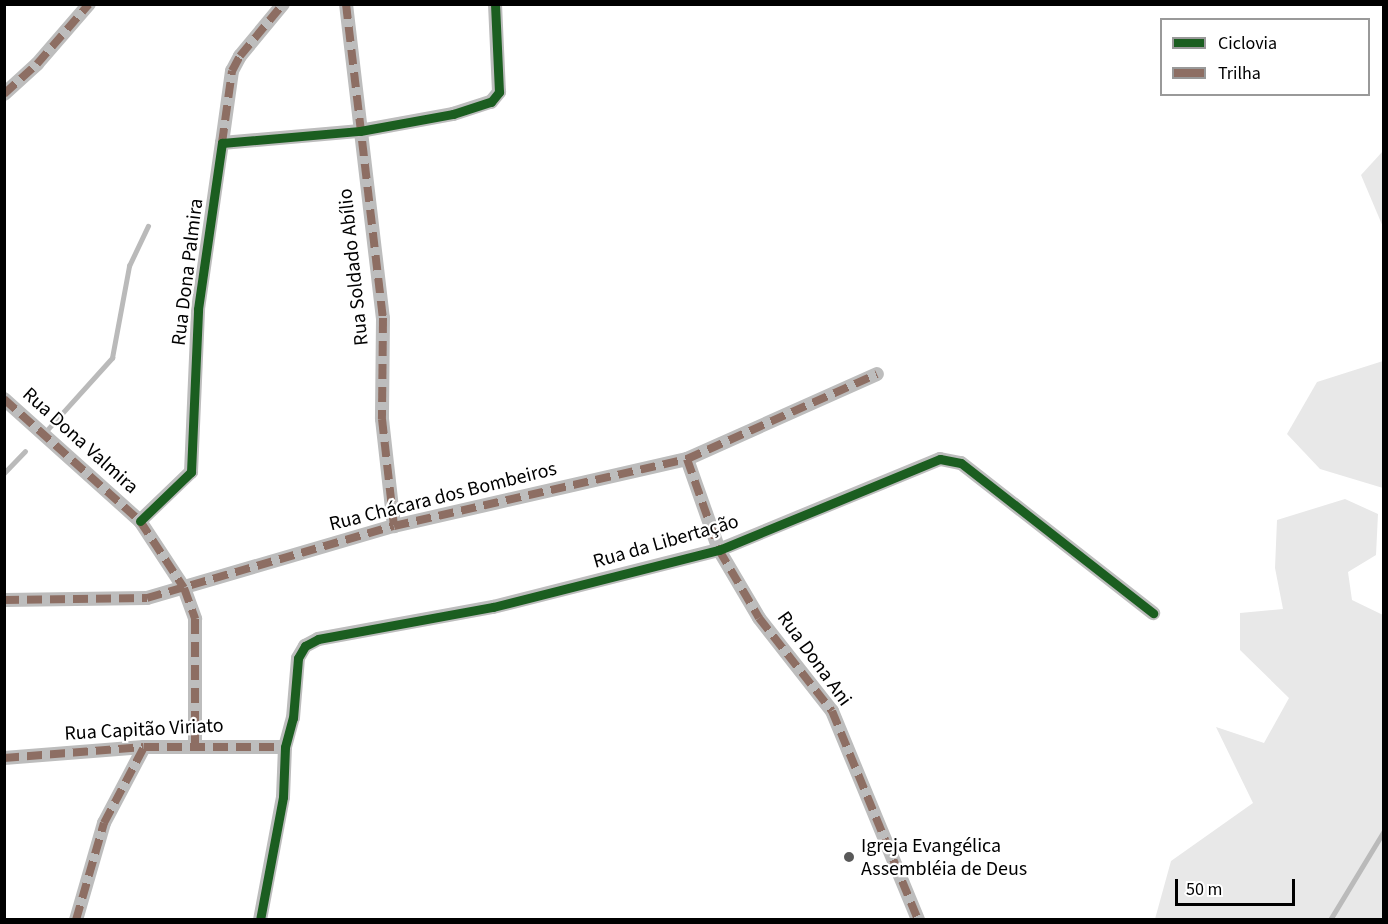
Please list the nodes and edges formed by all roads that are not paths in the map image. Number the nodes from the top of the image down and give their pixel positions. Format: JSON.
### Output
{"nodes":[{"id":1,"x":89,"y":4,"type":"edge"},
{"id":2,"x":283,"y":4,"type":"edge"},
{"id":3,"x":346,"y":4,"type":"edge"},
{"id":4,"x":495,"y":4,"type":"edge"},
{"id":5,"x":4,"y":94,"type":"edge"},
{"id":6,"x":360,"y":131,"type":"junction"},
{"id":7,"x":222,"y":143,"type":"junction"},
{"id":8,"x":877,"y":374,"type":"dead end"},
{"id":9,"x":4,"y":399,"type":"edge"},
{"id":10,"x":687,"y":459,"type":"junction"},
{"id":11,"x":140,"y":521,"type":"junction"},
{"id":12,"x":394,"y":526,"type":"junction"},
{"id":13,"x":719,"y":550,"type":"junction"},
{"id":14,"x":184,"y":588,"type":"junction"},
{"id":15,"x":4,"y":600,"type":"edge"},
{"id":16,"x":1153,"y":613,"type":"dead end"},
{"id":17,"x":195,"y":745,"type":"junction"},
{"id":18,"x":144,"y":747,"type":"junction"},
{"id":19,"x":285,"y":747,"type":"junction"},
{"id":20,"x":4,"y":758,"type":"edge"},
{"id":21,"x":76,"y":920,"type":"edge"},
{"id":22,"x":260,"y":920,"type":"edge"},
{"id":23,"x":918,"y":920,"type":"edge"}],
"edges":[{"from":1,"to":5,"type":"street"},
{"from":2,"to":7,"type":"street","name":"Rua Dona Palmira"},
{"from":3,"to":6,"type":"street","name":"Rua Soldado Abílio"},
{"from":4,"to":6,"type":"street"},
{"from":6,"to":7,"type":"street"},
{"from":6,"to":12,"type":"street","name":"Rua Soldado Abílio"},
{"from":7,"to":11,"type":"street","name":"Rua Dona Palmira"},
{"from":8,"to":10,"type":"street","name":"Rua Chácara dos Bombeiros"},
{"from":9,"to":11,"type":"street","name":"Rua Dona Valmira"},
{"from":10,"to":12,"type":"street","name":"Rua Chácara dos Bombeiros"},
{"from":10,"to":13,"type":"street","name":"Rua Dona Ani"},
{"from":11,"to":14,"type":"street","name":"Rua Dona Valmira"},
{"from":12,"to":14,"type":"street","name":"Rua Chácara dos Bombeiros"},
{"from":13,"to":16,"type":"street","name":"Rua da Libertação"},
{"from":13,"to":19,"type":"street","name":"Rua da Libertação"},
{"from":13,"to":23,"type":"street","name":"Rua Dona Ani"},
{"from":14,"to":15,"type":"street","name":"Rua Chácara dos Bombeiros"},
{"from":14,"to":17,"type":"street","name":"Rua Dona Valmira"},
{"from":17,"to":18,"type":"street","name":"Rua Capitão Viriato"},
{"from":17,"to":19,"type":"street","name":"Rua Capitão Viriato"},
{"from":18,"to":20,"type":"street","name":"Rua Capitão Viriato"},
{"from":18,"to":21,"type":"street"},
{"from":19,"to":22,"type":"street","name":"Rua da Libertação"}]}
